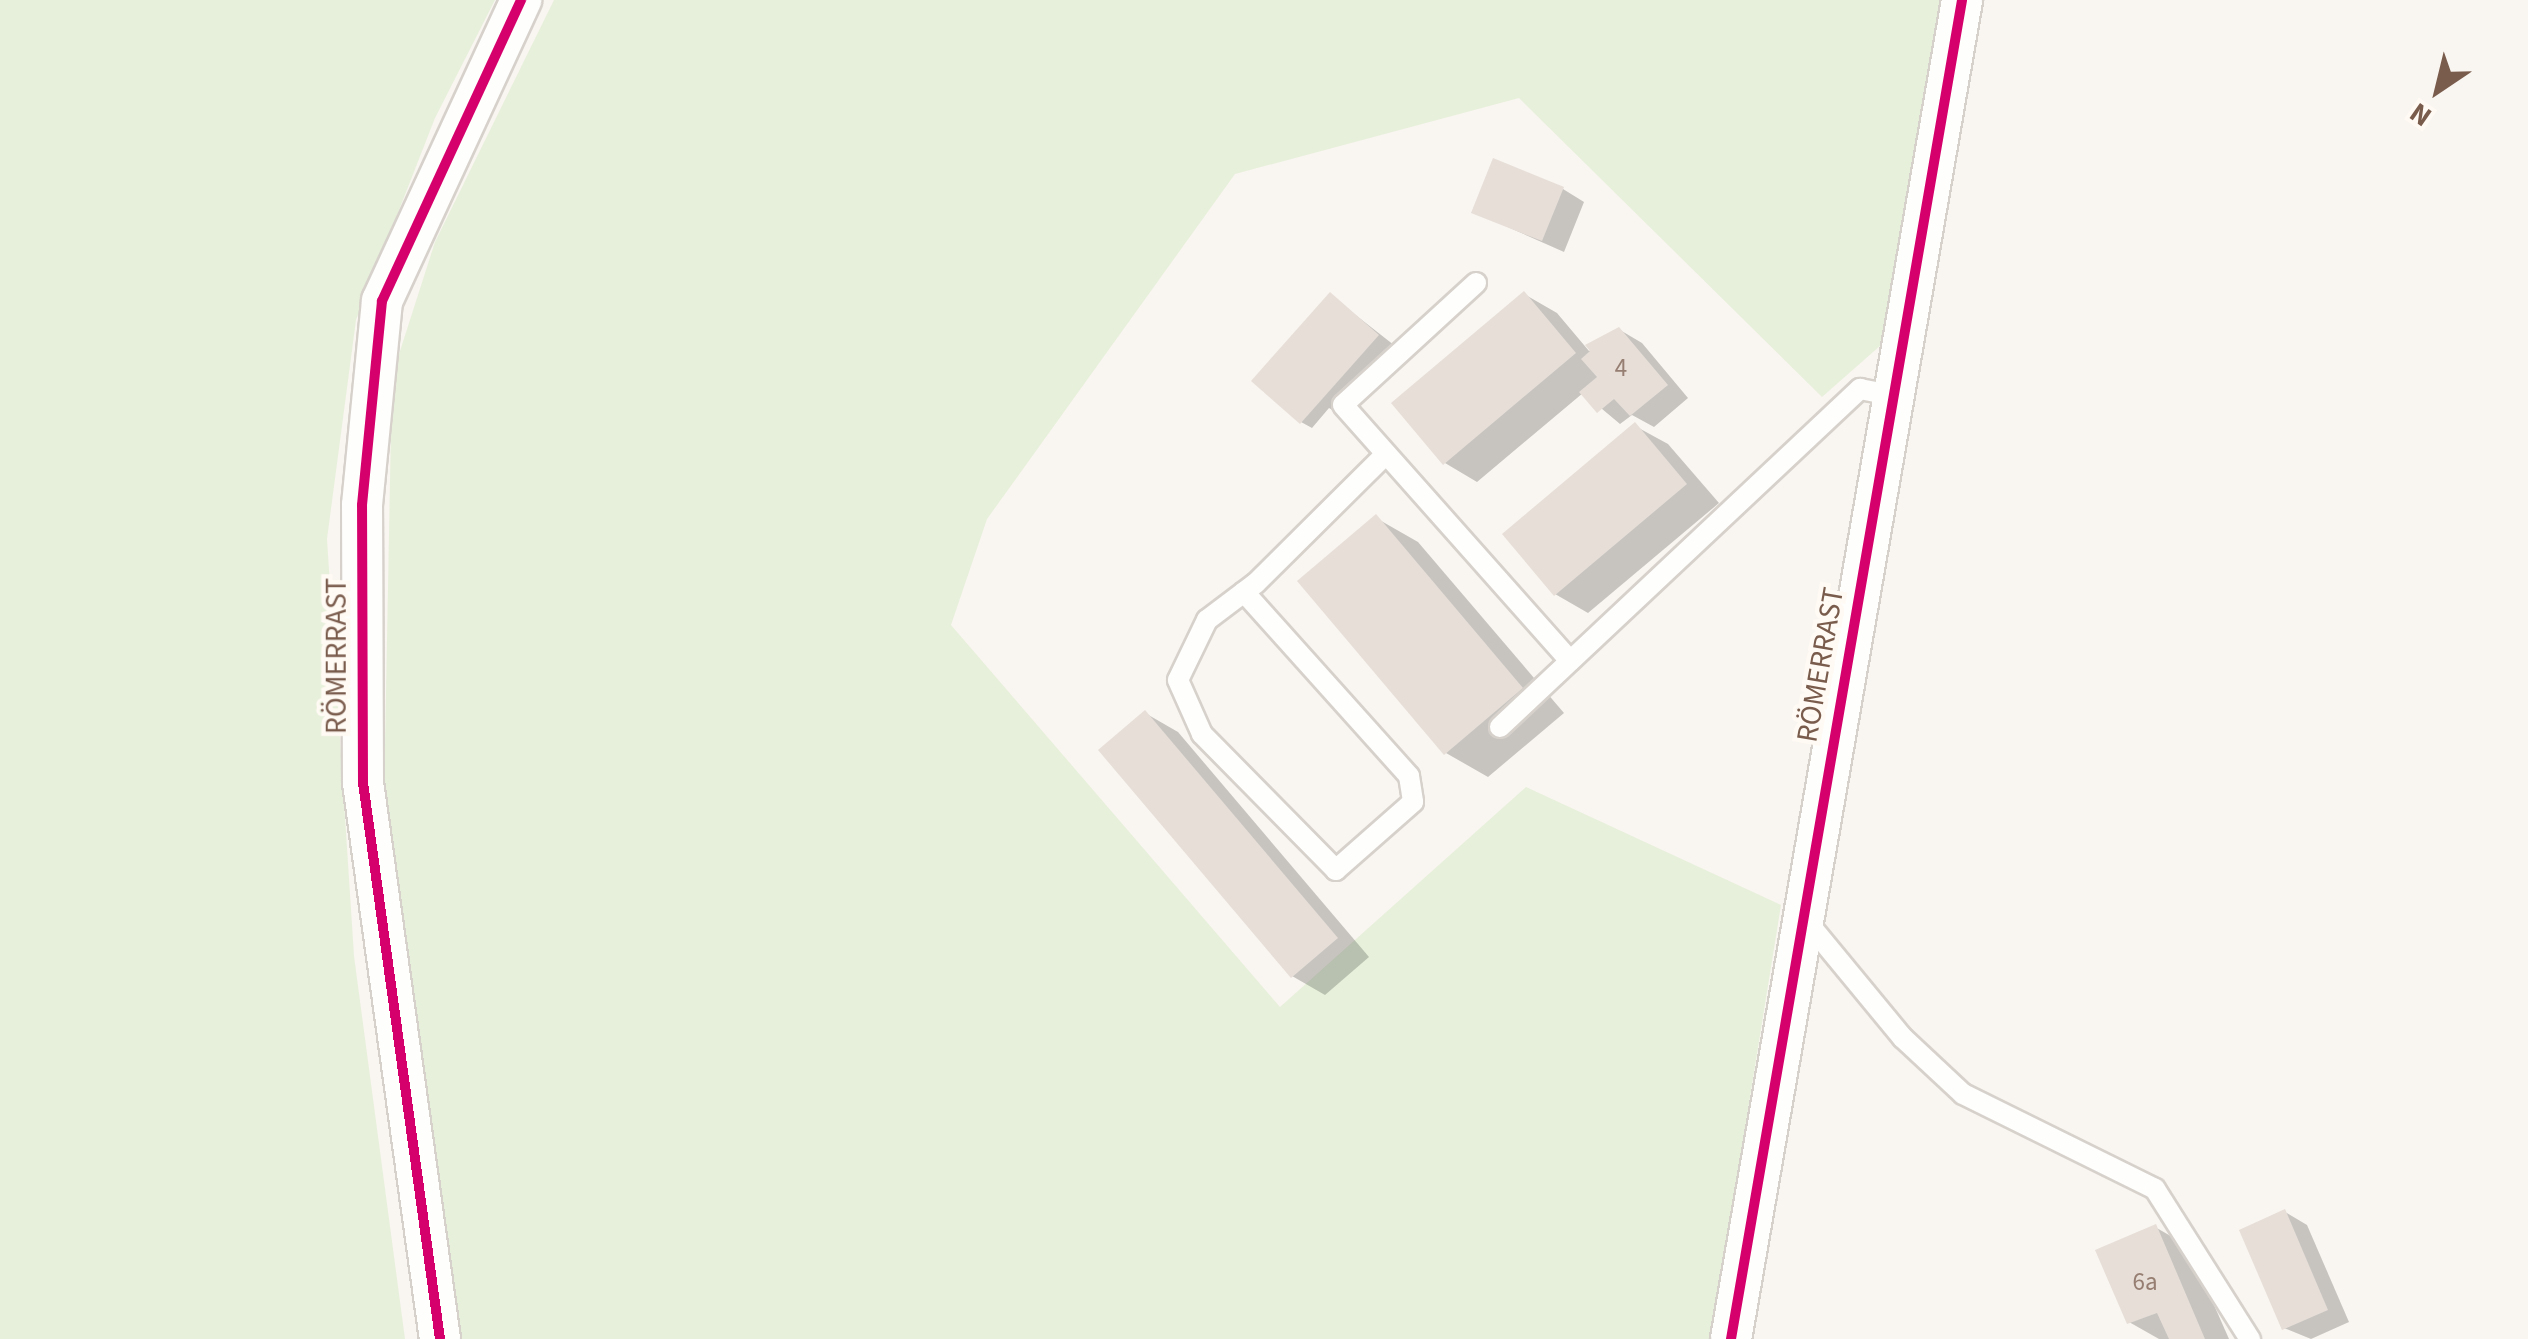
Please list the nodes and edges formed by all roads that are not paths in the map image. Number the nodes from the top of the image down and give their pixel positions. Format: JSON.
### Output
{"nodes":[{"id":1,"x":521,"y":0,"type":"edge"},
{"id":2,"x":1962,"y":0,"type":"edge"},
{"id":3,"x":1476,"y":283,"type":"dead end"},
{"id":4,"x":1892,"y":395,"type":"junction"},
{"id":5,"x":1386,"y":454,"type":"junction"},
{"id":6,"x":1244,"y":592,"type":"junction"},
{"id":7,"x":1570,"y":662,"type":"junction"},
{"id":8,"x":1500,"y":727,"type":"dead end"},
{"id":9,"x":1804,"y":918,"type":"junction"},
{"id":10,"x":440,"y":1339,"type":"edge"},
{"id":11,"x":1731,"y":1339,"type":"edge"},
{"id":12,"x":2250,"y":1339,"type":"edge"}],
"edges":[{"from":1,"to":10,"type":"street","name":"RÖMERRAST"},
{"from":2,"to":4,"type":"street","name":"RÖMERRAST"},
{"from":3,"to":5,"type":"lane"},
{"from":4,"to":7,"type":"lane"},
{"from":4,"to":9,"type":"street","name":"RÖMERRAST"},
{"from":5,"to":6,"type":"lane"},
{"from":5,"to":7,"type":"lane"},
{"from":6,"to":6,"type":"lane"},
{"from":7,"to":8,"type":"lane"},
{"from":9,"to":11,"type":"street","name":"RÖMERRAST"},
{"from":9,"to":12,"type":"lane"}]}
